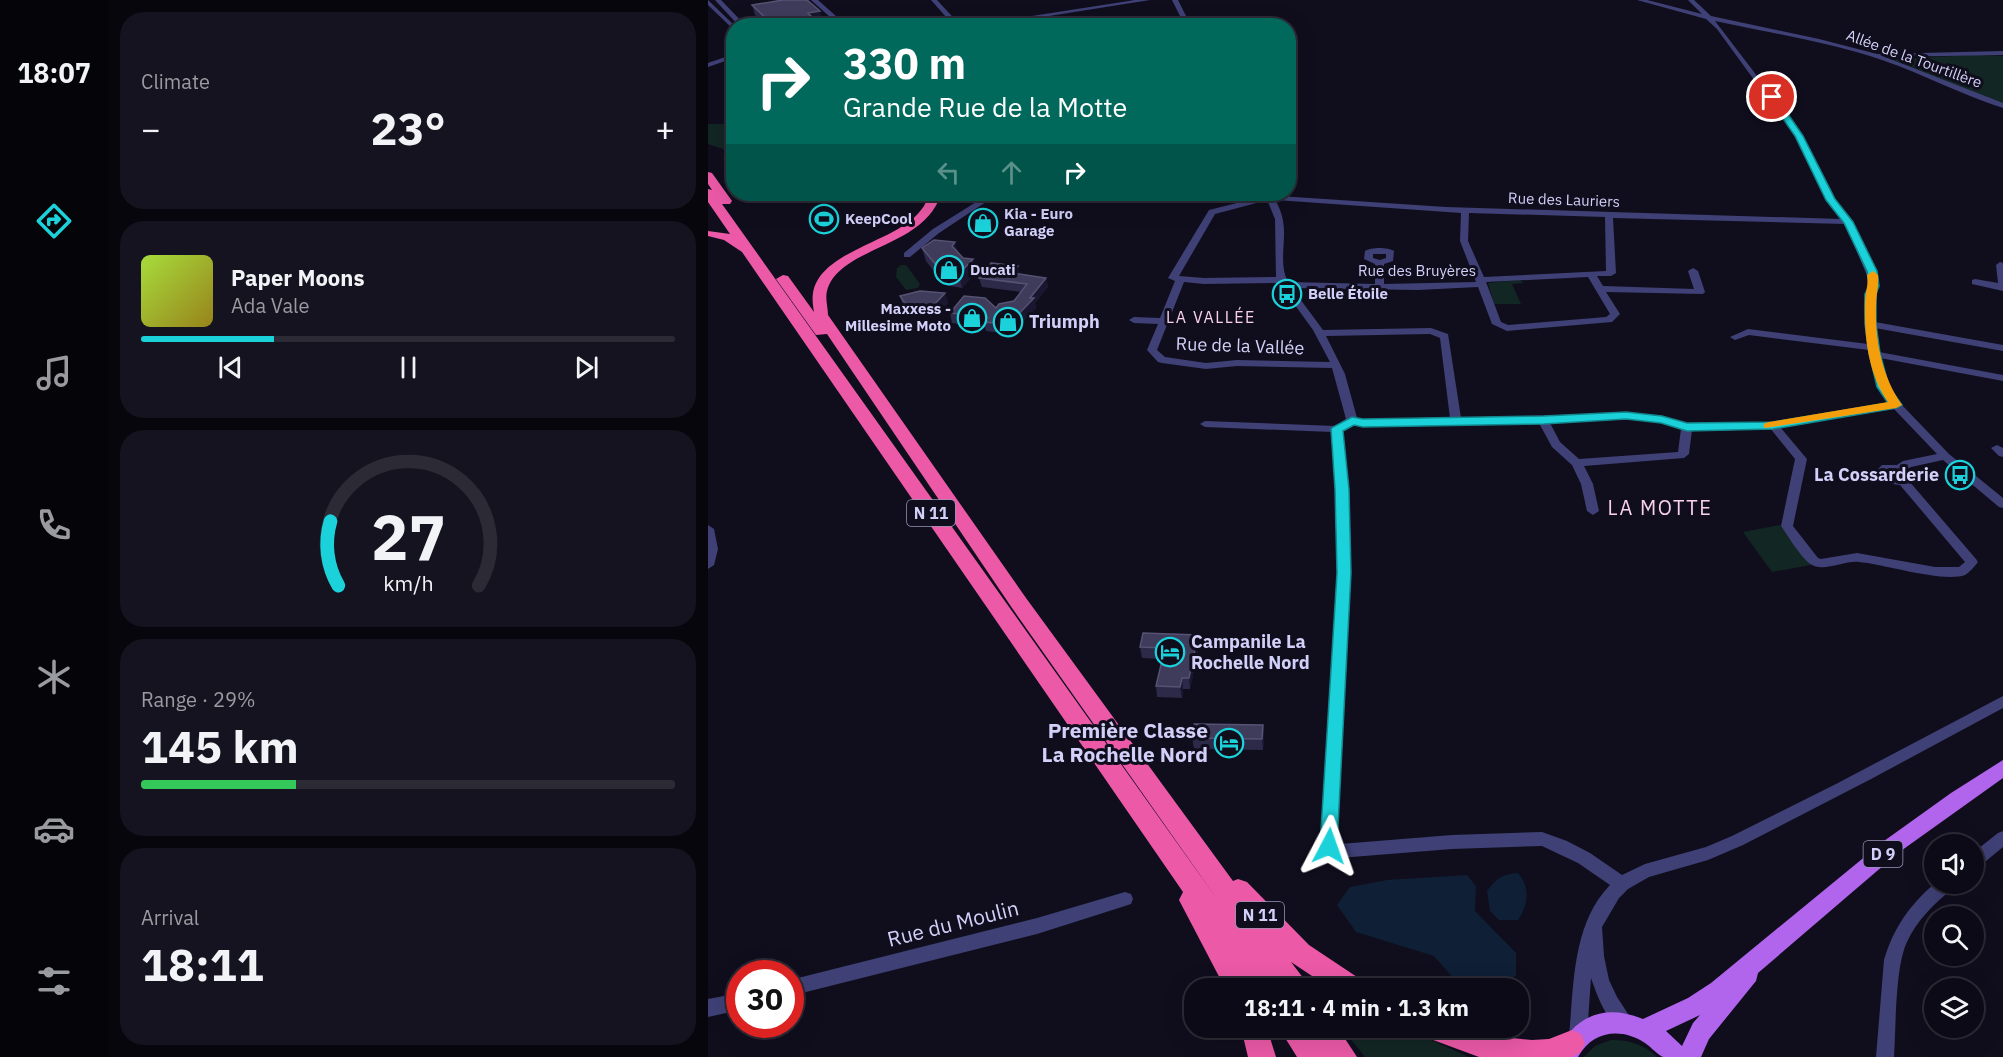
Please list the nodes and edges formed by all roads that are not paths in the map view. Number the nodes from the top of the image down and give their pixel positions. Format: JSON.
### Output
{"nodes":[{"id":1,"x":718,"y":0,"type":"edge"},
{"id":2,"x":814,"y":0,"type":"edge"},
{"id":3,"x":934,"y":0,"type":"edge"},
{"id":4,"x":1147,"y":0,"type":"edge"},
{"id":5,"x":1175,"y":0,"type":"edge"},
{"id":6,"x":1640,"y":0,"type":"edge"},
{"id":7,"x":1691,"y":0,"type":"edge"},
{"id":8,"x":710,"y":5,"type":"edge"},
{"id":9,"x":735,"y":18,"type":"edge"},
{"id":10,"x":834,"y":18,"type":"edge"},
{"id":11,"x":951,"y":18,"type":"edge"},
{"id":12,"x":1025,"y":18,"type":"edge"},
{"id":13,"x":1184,"y":18,"type":"edge"},
{"id":14,"x":1708,"y":18,"type":"junction"},
{"id":15,"x":726,"y":20,"type":"edge"},
{"id":16,"x":2003,"y":53,"type":"edge"},
{"id":17,"x":1873,"y":55,"type":"junction"},
{"id":18,"x":726,"y":59,"type":"edge"},
{"id":19,"x":708,"y":65,"type":"edge"},
{"id":20,"x":2003,"y":106,"type":"edge"},
{"id":21,"x":708,"y":176,"type":"edge"},
{"id":22,"x":708,"y":193,"type":"edge"},
{"id":23,"x":1296,"y":198,"type":"edge"},
{"id":24,"x":726,"y":201,"type":"edge"},
{"id":25,"x":726,"y":201,"type":"edge"},
{"id":26,"x":933,"y":201,"type":"edge"},
{"id":27,"x":982,"y":201,"type":"edge"},
{"id":28,"x":1251,"y":201,"type":"edge"},
{"id":29,"x":1272,"y":201,"type":"edge"},
{"id":30,"x":1465,"y":210,"type":"junction"},
{"id":31,"x":1609,"y":214,"type":"junction"},
{"id":32,"x":1848,"y":222,"type":"junction"},
{"id":33,"x":713,"y":234,"type":"dead end"},
{"id":34,"x":748,"y":252,"type":"junction"},
{"id":35,"x":907,"y":255,"type":"dead end"},
{"id":36,"x":1380,"y":263,"type":"dead end"},
{"id":37,"x":2000,"y":265,"type":"dead end"},
{"id":38,"x":1694,"y":271,"type":"dead end"},
{"id":39,"x":1592,"y":274,"type":"junction"},
{"id":40,"x":1180,"y":279,"type":"junction"},
{"id":41,"x":1481,"y":282,"type":"junction"},
{"id":42,"x":1975,"y":282,"type":"dead end"},
{"id":43,"x":1284,"y":283,"type":"junction"},
{"id":44,"x":1379,"y":286,"type":"junction"},
{"id":45,"x":2002,"y":287,"type":"edge"},
{"id":46,"x":1600,"y":289,"type":"junction"},
{"id":47,"x":1134,"y":320,"type":"dead end"},
{"id":48,"x":1163,"y":321,"type":"junction"},
{"id":49,"x":1870,"y":324,"type":"junction"},
{"id":50,"x":1320,"y":333,"type":"junction"},
{"id":51,"x":1735,"y":337,"type":"dead end"},
{"id":52,"x":2003,"y":348,"type":"edge"},
{"id":53,"x":1874,"y":351,"type":"junction"},
{"id":54,"x":1335,"y":365,"type":"junction"},
{"id":55,"x":2003,"y":378,"type":"edge"},
{"id":56,"x":1896,"y":405,"type":"junction"},
{"id":57,"x":1352,"y":420,"type":"junction"},
{"id":58,"x":1544,"y":420,"type":"junction"},
{"id":59,"x":1456,"y":421,"type":"junction"},
{"id":60,"x":1205,"y":424,"type":"dead end"},
{"id":61,"x":1773,"y":425,"type":"junction"},
{"id":62,"x":1687,"y":427,"type":"junction"},
{"id":63,"x":1337,"y":429,"type":"junction"},
{"id":64,"x":1945,"y":456,"type":"junction"},
{"id":65,"x":1577,"y":463,"type":"junction"},
{"id":66,"x":2000,"y":499,"type":"edge"},
{"id":67,"x":1593,"y":511,"type":"dead end"},
{"id":68,"x":708,"y":529,"type":"edge"},
{"id":69,"x":979,"y":546,"type":"junction"},
{"id":70,"x":708,"y":565,"type":"edge"},
{"id":71,"x":2003,"y":700,"type":"edge"},
{"id":72,"x":2003,"y":768,"type":"edge"},
{"id":73,"x":1181,"y":827,"type":"junction"},
{"id":74,"x":1155,"y":832,"type":"junction"},
{"id":75,"x":2003,"y":838,"type":"edge"},
{"id":76,"x":1984,"y":853,"type":"edge"},
{"id":77,"x":1622,"y":884,"type":"junction"},
{"id":78,"x":1935,"y":894,"type":"edge"},
{"id":79,"x":1125,"y":898,"type":"dead end"},
{"id":80,"x":1596,"y":924,"type":"junction"},
{"id":81,"x":1770,"y":949,"type":"junction"},
{"id":82,"x":1233,"y":978,"type":"edge"},
{"id":83,"x":1258,"y":978,"type":"edge"},
{"id":84,"x":1288,"y":978,"type":"edge"},
{"id":85,"x":1337,"y":978,"type":"edge"},
{"id":86,"x":804,"y":984,"type":"edge"},
{"id":87,"x":726,"y":1004,"type":"edge"},
{"id":88,"x":708,"y":1008,"type":"edge"},
{"id":89,"x":1635,"y":1026,"type":"junction"},
{"id":90,"x":1257,"y":1038,"type":"edge"},
{"id":91,"x":1299,"y":1038,"type":"edge"},
{"id":92,"x":1329,"y":1038,"type":"edge"},
{"id":93,"x":1463,"y":1038,"type":"edge"},
{"id":94,"x":1572,"y":1046,"type":"edge"},
{"id":95,"x":1262,"y":1057,"type":"edge"},
{"id":96,"x":1313,"y":1057,"type":"edge"},
{"id":97,"x":1343,"y":1057,"type":"edge"},
{"id":98,"x":1677,"y":1057,"type":"edge"},
{"id":99,"x":1689,"y":1057,"type":"edge"},
{"id":100,"x":1885,"y":1057,"type":"edge"}],
"edges":[{"from":1,"to":9,"type":"street"},
{"from":2,"to":10,"type":"street"},
{"from":3,"to":11,"type":"street"},
{"from":4,"to":12,"type":"street"},
{"from":5,"to":13,"type":"street"},
{"from":6,"to":14,"type":"street","name":"Allée de la Tourtillère"},
{"from":7,"to":14,"type":"street"},
{"from":8,"to":15,"type":"street"},
{"from":14,"to":17,"type":"street","name":"Allée de la Tourtillère"},
{"from":14,"to":32,"type":"street"},
{"from":16,"to":17,"type":"street"},
{"from":17,"to":20,"type":"street","name":"Allée de la Tourtillère"},
{"from":18,"to":19,"type":"street"},
{"from":21,"to":25,"type":"highway","number":"N 11"},
{"from":22,"to":34,"type":"highway","number":"N 11"},
{"from":23,"to":30,"type":"street","name":"Rue des Lauriers"},
{"from":24,"to":69,"type":"highway","number":"N 11"},
{"from":26,"to":69,"type":"highway"},
{"from":27,"to":35,"type":"street"},
{"from":28,"to":40,"type":"street","name":"Rue de la Vallée"},
{"from":29,"to":43,"type":"street"},
{"from":30,"to":31,"type":"street","name":"Rue des Lauriers"},
{"from":30,"to":41,"type":"street"},
{"from":31,"to":32,"type":"street","name":"Rue des Lauriers"},
{"from":31,"to":39,"type":"street"},
{"from":32,"to":49,"type":"street"},
{"from":33,"to":34,"type":"highway"},
{"from":34,"to":74,"type":"highway","number":"N 11"},
{"from":36,"to":44,"type":"street"},
{"from":37,"to":45,"type":"street"},
{"from":38,"to":46,"type":"street"},
{"from":39,"to":41,"type":"street"},
{"from":39,"to":46,"type":"street","name":"Rue des Bruyères"},
{"from":40,"to":43,"type":"street","name":"Rue des Bruyères"},
{"from":40,"to":48,"type":"street","name":"Rue de la Vallée"},
{"from":41,"to":44,"type":"street","name":"Rue des Bruyères"},
{"from":41,"to":46,"type":"street","name":"Rue des Bruyères"},
{"from":42,"to":45,"type":"street"},
{"from":43,"to":44,"type":"street","name":"Rue des Bruyères"},
{"from":43,"to":50,"type":"street"},
{"from":47,"to":48,"type":"street"},
{"from":48,"to":54,"type":"street","name":"Rue de la Vallée"},
{"from":49,"to":52,"type":"street"},
{"from":49,"to":53,"type":"street"},
{"from":50,"to":54,"type":"street"},
{"from":50,"to":59,"type":"street"},
{"from":51,"to":53,"type":"street"},
{"from":53,"to":55,"type":"street"},
{"from":53,"to":56,"type":"street"},
{"from":54,"to":57,"type":"street"},
{"from":56,"to":61,"type":"street"},
{"from":56,"to":64,"type":"street"},
{"from":57,"to":59,"type":"street"},
{"from":57,"to":63,"type":"street"},
{"from":58,"to":59,"type":"street"},
{"from":58,"to":62,"type":"street"},
{"from":58,"to":65,"type":"street"},
{"from":60,"to":63,"type":"street"},
{"from":61,"to":62,"type":"street"},
{"from":61,"to":64,"type":"street"},
{"from":62,"to":65,"type":"street"},
{"from":63,"to":77,"type":"street"},
{"from":64,"to":66,"type":"street"},
{"from":65,"to":67,"type":"street"},
{"from":68,"to":70,"type":"street"},
{"from":69,"to":73,"type":"highway","number":"N 11"},
{"from":71,"to":77,"type":"street"},
{"from":72,"to":81,"type":"main road","number":"D 9"},
{"from":73,"to":84,"type":"highway","number":"N 11"},
{"from":73,"to":85,"type":"highway","number":"N 11"},
{"from":74,"to":82,"type":"highway"},
{"from":74,"to":83,"type":"highway","number":"N 11"},
{"from":75,"to":76,"type":"street"},
{"from":77,"to":80,"type":"street"},
{"from":78,"to":100,"type":"street"},
{"from":79,"to":86,"type":"street","name":"Rue du Moulin"},
{"from":80,"to":89,"type":"street"},
{"from":80,"to":94,"type":"street"},
{"from":81,"to":89,"type":"main road","number":"D 9"},
{"from":81,"to":99,"type":"main road","number":"D 9"},
{"from":87,"to":88,"type":"street"},
{"from":89,"to":94,"type":"main road"},
{"from":89,"to":98,"type":"main road"},
{"from":90,"to":95,"type":"highway"},
{"from":91,"to":96,"type":"highway"},
{"from":92,"to":97,"type":"highway"},
{"from":93,"to":94,"type":"highway"}]}
